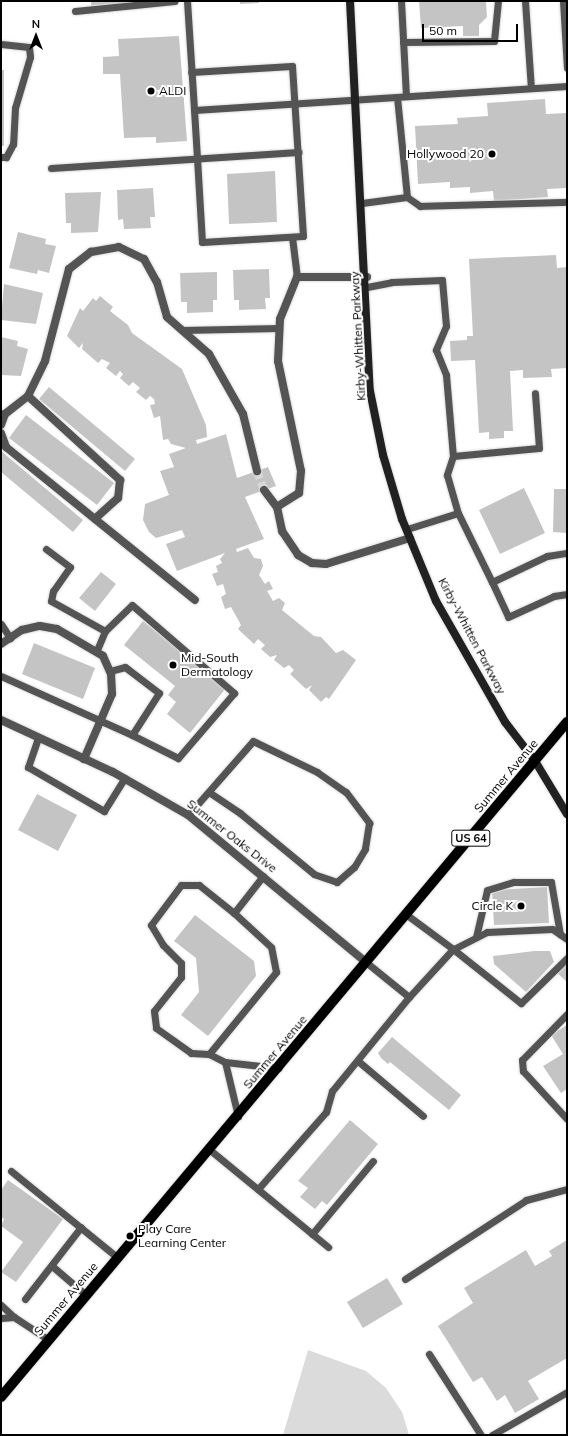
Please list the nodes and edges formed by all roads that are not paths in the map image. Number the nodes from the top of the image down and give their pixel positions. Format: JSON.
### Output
{"nodes":[{"id":1,"x":175,"y":1,"type":"edge"},
{"id":2,"x":187,"y":1,"type":"edge"},
{"id":3,"x":350,"y":1,"type":"edge"},
{"id":4,"x":401,"y":1,"type":"edge"},
{"id":5,"x":498,"y":1,"type":"edge"},
{"id":6,"x":525,"y":1,"type":"edge"},
{"id":7,"x":563,"y":1,"type":"edge"},
{"id":8,"x":74,"y":11,"type":"dead end"},
{"id":9,"x":403,"y":42,"type":"junction"},
{"id":10,"x":1,"y":44,"type":"edge"},
{"id":11,"x":567,"y":68,"type":"edge"},
{"id":12,"x":191,"y":72,"type":"junction"},
{"id":13,"x":567,"y":86,"type":"edge"},
{"id":14,"x":531,"y":88,"type":"junction"},
{"id":15,"x":406,"y":96,"type":"junction"},
{"id":16,"x":397,"y":97,"type":"junction"},
{"id":17,"x":357,"y":100,"type":"junction"},
{"id":18,"x":294,"y":104,"type":"junction"},
{"id":19,"x":194,"y":110,"type":"junction"},
{"id":20,"x":298,"y":152,"type":"junction"},
{"id":21,"x":1,"y":157,"type":"edge"},
{"id":22,"x":197,"y":158,"type":"junction"},
{"id":23,"x":51,"y":168,"type":"dead end"},
{"id":24,"x":407,"y":197,"type":"junction"},
{"id":25,"x":567,"y":202,"type":"edge"},
{"id":26,"x":362,"y":203,"type":"junction"},
{"id":27,"x":292,"y":237,"type":"junction"},
{"id":28,"x":297,"y":277,"type":"junction"},
{"id":29,"x":367,"y":277,"type":"junction"},
{"id":30,"x":367,"y":287,"type":"junction"},
{"id":31,"x":279,"y":328,"type":"junction"},
{"id":32,"x":182,"y":330,"type":"junction"},
{"id":33,"x":534,"y":393,"type":"dead end"},
{"id":34,"x":28,"y":396,"type":"junction"},
{"id":35,"x":1,"y":425,"type":"edge"},
{"id":36,"x":1,"y":433,"type":"edge"},
{"id":37,"x":453,"y":456,"type":"junction"},
{"id":38,"x":257,"y":471,"type":"tunnel mouth"},
{"id":39,"x":264,"y":490,"type":"tunnel mouth"},
{"id":40,"x":277,"y":507,"type":"junction"},
{"id":41,"x":458,"y":513,"type":"junction"},
{"id":42,"x":95,"y":519,"type":"junction"},
{"id":43,"x":407,"y":530,"type":"junction"},
{"id":44,"x":410,"y":538,"type":"junction"},
{"id":45,"x":46,"y":549,"type":"dead end"},
{"id":46,"x":567,"y":553,"type":"edge"},
{"id":47,"x":492,"y":582,"type":"junction"},
{"id":48,"x":567,"y":594,"type":"edge"},
{"id":49,"x":195,"y":600,"type":"dead end"},
{"id":50,"x":1,"y":624,"type":"edge"},
{"id":51,"x":105,"y":631,"type":"junction"},
{"id":52,"x":10,"y":638,"type":"junction"},
{"id":53,"x":1,"y":644,"type":"edge"},
{"id":54,"x":97,"y":650,"type":"junction"},
{"id":55,"x":110,"y":671,"type":"junction"},
{"id":56,"x":1,"y":676,"type":"edge"},
{"id":57,"x":1,"y":720,"type":"edge"},
{"id":58,"x":103,"y":720,"type":"junction"},
{"id":59,"x":567,"y":722,"type":"edge"},
{"id":60,"x":132,"y":735,"type":"junction"},
{"id":61,"x":38,"y":738,"type":"junction"},
{"id":62,"x":84,"y":759,"type":"junction"},
{"id":63,"x":535,"y":761,"type":"junction"},
{"id":64,"x":125,"y":778,"type":"junction"},
{"id":65,"x":210,"y":792,"type":"junction"},
{"id":66,"x":567,"y":814,"type":"edge"},
{"id":67,"x":188,"y":815,"type":"junction"},
{"id":68,"x":263,"y":876,"type":"junction"},
{"id":69,"x":234,"y":913,"type":"junction"},
{"id":70,"x":407,"y":915,"type":"junction"},
{"id":71,"x":560,"y":934,"type":"junction"},
{"id":72,"x":476,"y":937,"type":"junction"},
{"id":73,"x":567,"y":939,"type":"edge"},
{"id":74,"x":453,"y":949,"type":"junction"},
{"id":75,"x":567,"y":958,"type":"edge"},
{"id":76,"x":367,"y":963,"type":"junction"},
{"id":77,"x":409,"y":997,"type":"junction"},
{"id":78,"x":567,"y":1014,"type":"edge"},
{"id":79,"x":209,"y":1054,"type":"junction"},
{"id":80,"x":358,"y":1061,"type":"junction"},
{"id":81,"x":225,"y":1062,"type":"junction"},
{"id":82,"x":279,"y":1068,"type":"junction"},
{"id":83,"x":238,"y":1116,"type":"junction"},
{"id":84,"x":423,"y":1116,"type":"dead end"},
{"id":85,"x":567,"y":1119,"type":"edge"},
{"id":86,"x":210,"y":1150,"type":"junction"},
{"id":87,"x":374,"y":1161,"type":"dead end"},
{"id":88,"x":11,"y":1171,"type":"dead end"},
{"id":89,"x":258,"y":1189,"type":"junction"},
{"id":90,"x":567,"y":1189,"type":"edge"},
{"id":91,"x":81,"y":1227,"type":"junction"},
{"id":92,"x":312,"y":1234,"type":"junction"},
{"id":93,"x":328,"y":1247,"type":"dead end"},
{"id":94,"x":118,"y":1258,"type":"junction"},
{"id":95,"x":52,"y":1266,"type":"junction"},
{"id":96,"x":405,"y":1279,"type":"dead end"},
{"id":97,"x":86,"y":1295,"type":"junction"},
{"id":98,"x":24,"y":1299,"type":"dead end"},
{"id":99,"x":1,"y":1305,"type":"edge"},
{"id":100,"x":14,"y":1317,"type":"junction"},
{"id":101,"x":1,"y":1318,"type":"edge"},
{"id":102,"x":49,"y":1340,"type":"junction"},
{"id":103,"x":429,"y":1354,"type":"dead end"},
{"id":104,"x":567,"y":1392,"type":"edge"},
{"id":105,"x":1,"y":1397,"type":"edge"},
{"id":106,"x":481,"y":1435,"type":"edge"},
{"id":107,"x":492,"y":1435,"type":"edge"}],
"edges":[{"from":1,"to":8,"type":"lane"},
{"from":2,"to":12,"type":"lane"},
{"from":3,"to":17,"type":"main road","name":"Kirby-Whitten Parkway"},
{"from":4,"to":9,"type":"lane"},
{"from":5,"to":9,"type":"lane"},
{"from":6,"to":14,"type":"lane"},
{"from":7,"to":11,"type":"lane"},
{"from":9,"to":15,"type":"lane"},
{"from":10,"to":21,"type":"lane"},
{"from":12,"to":18,"type":"lane"},
{"from":12,"to":19,"type":"lane"},
{"from":13,"to":14,"type":"lane"},
{"from":14,"to":15,"type":"lane"},
{"from":15,"to":16,"type":"lane"},
{"from":16,"to":17,"type":"lane"},
{"from":16,"to":24,"type":"lane"},
{"from":17,"to":18,"type":"lane"},
{"from":17,"to":26,"type":"main road","name":"Kirby-Whitten Parkway"},
{"from":18,"to":19,"type":"lane"},
{"from":18,"to":20,"type":"lane"},
{"from":19,"to":22,"type":"lane"},
{"from":20,"to":22,"type":"lane"},
{"from":20,"to":27,"type":"lane"},
{"from":22,"to":23,"type":"lane"},
{"from":22,"to":27,"type":"lane"},
{"from":24,"to":25,"type":"lane"},
{"from":24,"to":26,"type":"lane"},
{"from":26,"to":29,"type":"main road","name":"Kirby-Whitten Parkway"},
{"from":27,"to":28,"type":"lane"},
{"from":28,"to":29,"type":"street"},
{"from":28,"to":31,"type":"street"},
{"from":29,"to":30,"type":"main road","name":"Kirby-Whitten Parkway"},
{"from":30,"to":37,"type":"lane"},
{"from":30,"to":43,"type":"main road","name":"Kirby-Whitten Parkway"},
{"from":31,"to":32,"type":"lane"},
{"from":31,"to":40,"type":"street"},
{"from":32,"to":34,"type":"street"},
{"from":32,"to":38,"type":"street"},
{"from":33,"to":37,"type":"lane"},
{"from":34,"to":35,"type":"street"},
{"from":34,"to":42,"type":"street"},
{"from":36,"to":42,"type":"street"},
{"from":37,"to":41,"type":"lane"},
{"from":39,"to":40,"type":"street"},
{"from":40,"to":44,"type":"street"},
{"from":41,"to":43,"type":"lane"},
{"from":41,"to":47,"type":"lane"},
{"from":42,"to":49,"type":"street"},
{"from":43,"to":44,"type":"main road","name":"Kirby-Whitten Parkway"},
{"from":44,"to":63,"type":"main road","name":"Kirby-Whitten Parkway"},
{"from":45,"to":51,"type":"lane"},
{"from":46,"to":47,"type":"lane"},
{"from":47,"to":48,"type":"lane"},
{"from":50,"to":52,"type":"lane"},
{"from":51,"to":54,"type":"lane"},
{"from":51,"to":60,"type":"lane"},
{"from":52,"to":53,"type":"street"},
{"from":52,"to":54,"type":"street"},
{"from":54,"to":55,"type":"street"},
{"from":55,"to":58,"type":"street"},
{"from":55,"to":60,"type":"lane"},
{"from":56,"to":58,"type":"lane"},
{"from":57,"to":61,"type":"street","name":"Summer Oaks Drive"},
{"from":58,"to":60,"type":"lane"},
{"from":58,"to":62,"type":"street"},
{"from":59,"to":63,"type":"main road","name":"Summer Avenue","number":"US 64"},
{"from":61,"to":62,"type":"street","name":"Summer Oaks Drive"},
{"from":61,"to":64,"type":"lane"},
{"from":62,"to":64,"type":"street","name":"Summer Oaks Drive"},
{"from":63,"to":66,"type":"main road","name":"Kirby-Whitten Parkway"},
{"from":63,"to":70,"type":"main road","name":"Summer Avenue","number":"US 64"},
{"from":64,"to":67,"type":"street","name":"Summer Oaks Drive"},
{"from":65,"to":65,"type":"lane"},
{"from":65,"to":67,"type":"lane"},
{"from":67,"to":68,"type":"street","name":"Summer Oaks Drive"},
{"from":68,"to":69,"type":"lane"},
{"from":68,"to":76,"type":"street","name":"Summer Oaks Drive"},
{"from":69,"to":79,"type":"lane"},
{"from":69,"to":79,"type":"lane"},
{"from":70,"to":74,"type":"lane"},
{"from":70,"to":76,"type":"main road","name":"Summer Avenue","number":"US 64"},
{"from":71,"to":72,"type":"lane"},
{"from":71,"to":72,"type":"lane"},
{"from":71,"to":73,"type":"lane"},
{"from":72,"to":74,"type":"lane"},
{"from":74,"to":75,"type":"lane"},
{"from":74,"to":77,"type":"lane"},
{"from":76,"to":77,"type":"lane"},
{"from":76,"to":82,"type":"main road","name":"Summer Avenue","number":"US 64"},
{"from":77,"to":80,"type":"lane"},
{"from":78,"to":85,"type":"lane"},
{"from":79,"to":81,"type":"lane"},
{"from":80,"to":84,"type":"lane"},
{"from":80,"to":89,"type":"lane"},
{"from":81,"to":82,"type":"lane"},
{"from":81,"to":83,"type":"lane"},
{"from":82,"to":83,"type":"main road","name":"Summer Avenue","number":"US 64"},
{"from":83,"to":86,"type":"main road","name":"Summer Avenue","number":"US 64"},
{"from":86,"to":89,"type":"lane"},
{"from":86,"to":94,"type":"main road","name":"Summer Avenue","number":"US 64"},
{"from":87,"to":92,"type":"lane"},
{"from":88,"to":91,"type":"lane"},
{"from":89,"to":92,"type":"lane"},
{"from":90,"to":96,"type":"lane"},
{"from":91,"to":94,"type":"lane"},
{"from":91,"to":95,"type":"lane"},
{"from":92,"to":93,"type":"lane"},
{"from":94,"to":97,"type":"main road","name":"Summer Avenue","number":"US 64"},
{"from":95,"to":97,"type":"lane"},
{"from":95,"to":98,"type":"lane"},
{"from":97,"to":102,"type":"main road","name":"Summer Avenue","number":"US 64"},
{"from":99,"to":100,"type":"lane"},
{"from":100,"to":101,"type":"lane"},
{"from":100,"to":102,"type":"lane"},
{"from":102,"to":105,"type":"main road","name":"Summer Avenue","number":"US 64"},
{"from":103,"to":106,"type":"lane"},
{"from":104,"to":107,"type":"lane"}]}
